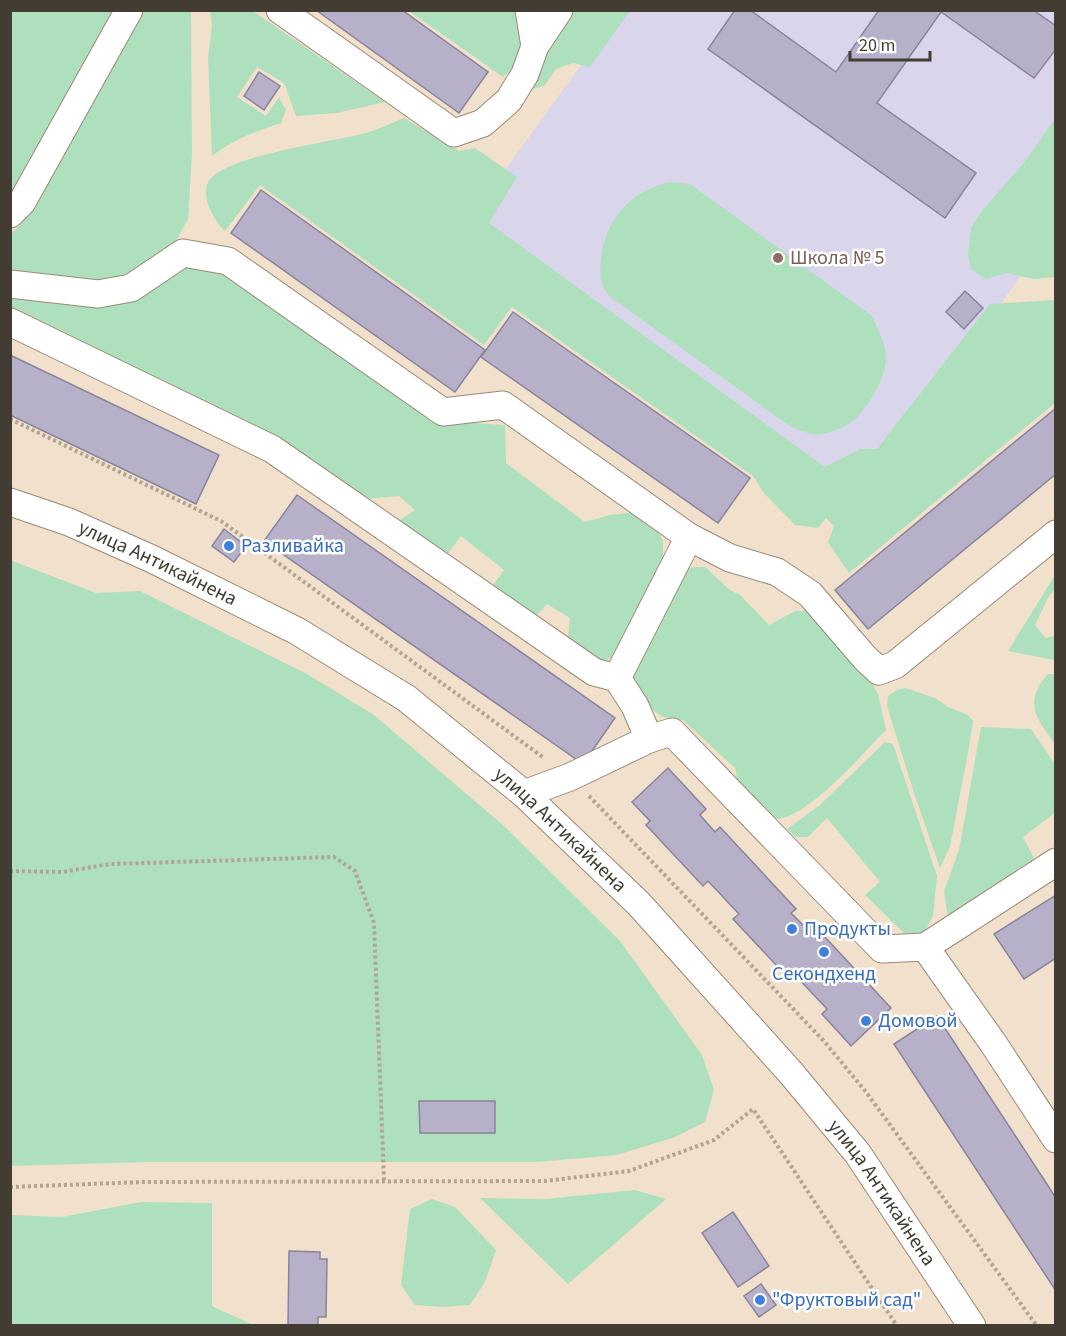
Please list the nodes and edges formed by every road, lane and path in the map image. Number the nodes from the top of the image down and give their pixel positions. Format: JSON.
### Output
{"nodes":[{"id":1,"x":129,"y":10,"type":"edge"},
{"id":2,"x":280,"y":10,"type":"edge"},
{"id":3,"x":529,"y":10,"type":"edge"},
{"id":4,"x":559,"y":10,"type":"edge"},
{"id":5,"x":535,"y":46,"type":"junction"},
{"id":6,"x":10,"y":214,"type":"edge"},
{"id":7,"x":10,"y":284,"type":"edge"},
{"id":8,"x":10,"y":322,"type":"edge"},
{"id":9,"x":10,"y":502,"type":"edge"},
{"id":10,"x":1056,"y":534,"type":"edge"},
{"id":11,"x":689,"y":537,"type":"junction"},
{"id":12,"x":616,"y":678,"type":"junction"},
{"id":13,"x":649,"y":739,"type":"junction"},
{"id":14,"x":524,"y":794,"type":"junction"},
{"id":15,"x":1056,"y":862,"type":"edge"},
{"id":16,"x":10,"y":871,"type":"edge"},
{"id":17,"x":925,"y":947,"type":"junction"},
{"id":18,"x":1056,"y":1139,"type":"edge"},
{"id":19,"x":384,"y":1180,"type":"junction"},
{"id":20,"x":10,"y":1187,"type":"edge"},
{"id":21,"x":897,"y":1326,"type":"edge"},
{"id":22,"x":972,"y":1326,"type":"edge"}],
"edges":[{"from":1,"to":6,"type":"street"},
{"from":2,"to":5,"type":"street"},
{"from":3,"to":5,"type":"street"},
{"from":4,"to":5,"type":"street"},
{"from":7,"to":11,"type":"street"},
{"from":8,"to":12,"type":"street"},
{"from":9,"to":14,"type":"street","name":"улица Антикайнена"},
{"from":10,"to":11,"type":"street"},
{"from":11,"to":12,"type":"street"},
{"from":12,"to":13,"type":"street"},
{"from":13,"to":14,"type":"street"},
{"from":13,"to":17,"type":"street"},
{"from":14,"to":22,"type":"street","name":"улица Антикайнена"},
{"from":15,"to":17,"type":"street"},
{"from":16,"to":19,"type":"path"},
{"from":17,"to":18,"type":"street"},
{"from":19,"to":20,"type":"path"},
{"from":19,"to":21,"type":"path"}]}
